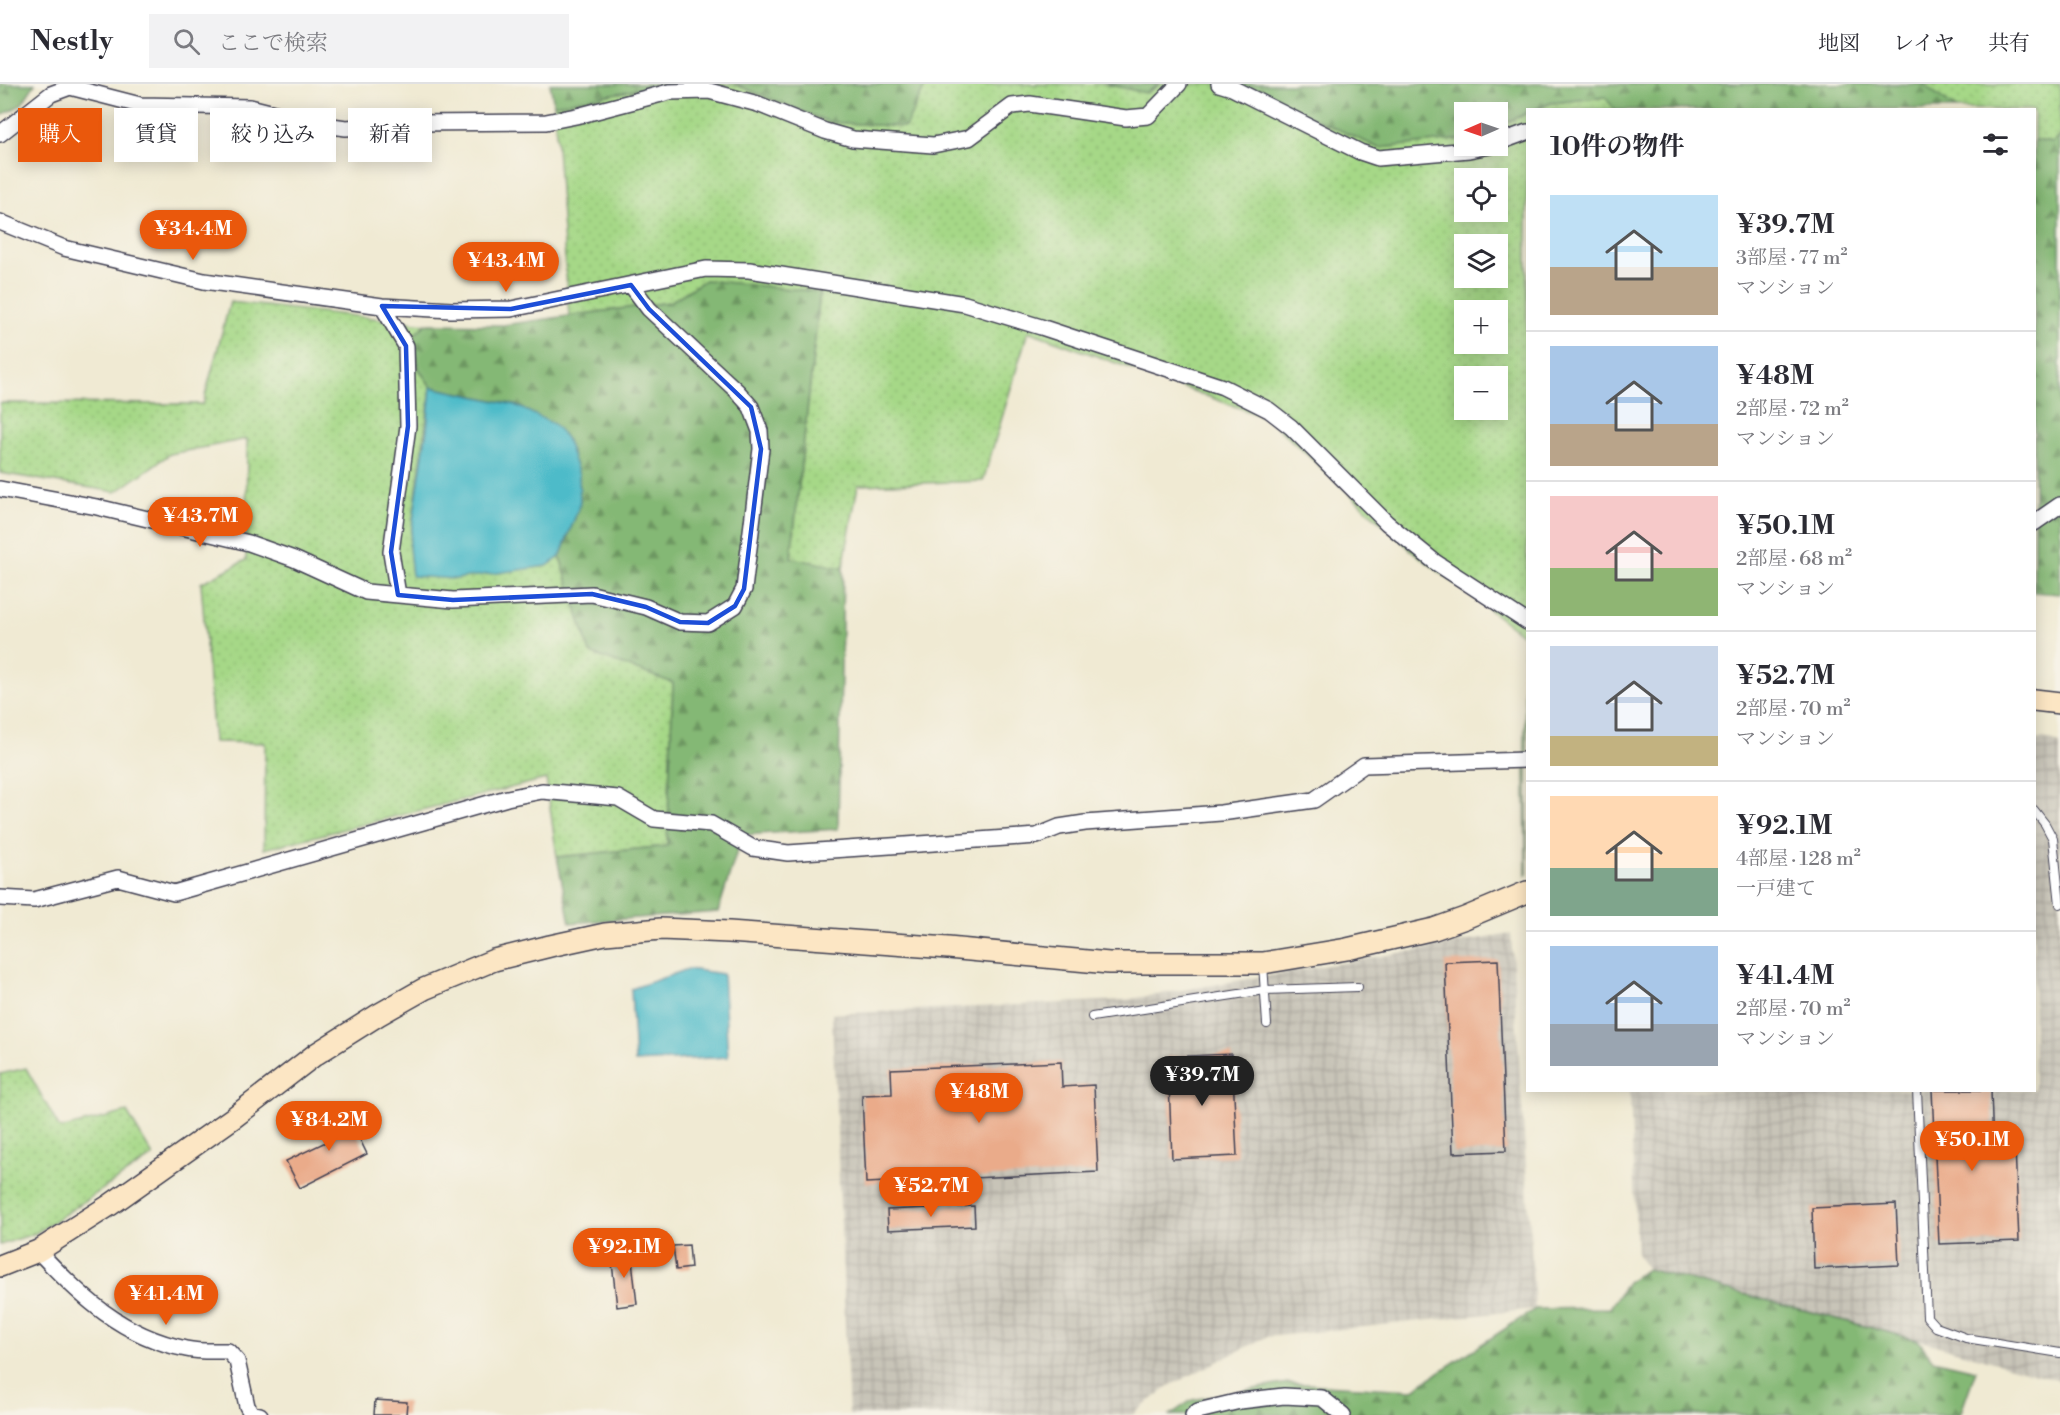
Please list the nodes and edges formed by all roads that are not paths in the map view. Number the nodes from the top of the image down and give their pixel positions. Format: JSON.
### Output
{"nodes":[{"id":1,"x":1179,"y":84,"type":"edge"},
{"id":2,"x":1219,"y":84,"type":"edge"},
{"id":3,"x":1526,"y":132,"type":"edge"},
{"id":4,"x":0,"y":134,"type":"edge"},
{"id":5,"x":1508,"y":139,"type":"edge"},
{"id":6,"x":1454,"y":151,"type":"edge"},
{"id":7,"x":0,"y":222,"type":"edge"},
{"id":8,"x":631,"y":285,"type":"junction"},
{"id":9,"x":382,"y":306,"type":"junction"},
{"id":10,"x":0,"y":489,"type":"edge"},
{"id":11,"x":2060,"y":506,"type":"edge"},
{"id":12,"x":2036,"y":522,"type":"edge"},
{"id":13,"x":398,"y":595,"type":"junction"},
{"id":14,"x":1526,"y":621,"type":"edge"},
{"id":15,"x":2036,"y":700,"type":"edge"},
{"id":16,"x":2060,"y":703,"type":"edge"},
{"id":17,"x":1526,"y":760,"type":"edge"},
{"id":18,"x":2036,"y":813,"type":"edge"},
{"id":19,"x":1526,"y":892,"type":"edge"},
{"id":20,"x":0,"y":898,"type":"edge"},
{"id":21,"x":2060,"y":904,"type":"edge"},
{"id":22,"x":1263,"y":963,"type":"junction"},
{"id":23,"x":1358,"y":987,"type":"dead end"},
{"id":24,"x":1265,"y":990,"type":"junction"},
{"id":25,"x":1092,"y":1017,"type":"dead end"},
{"id":26,"x":1267,"y":1024,"type":"dead end"},
{"id":27,"x":1917,"y":1092,"type":"edge"},
{"id":28,"x":38,"y":1251,"type":"junction"},
{"id":29,"x":0,"y":1266,"type":"edge"},
{"id":30,"x":2060,"y":1353,"type":"edge"},
{"id":31,"x":253,"y":1414,"type":"edge"},
{"id":32,"x":1193,"y":1415,"type":"edge"},
{"id":33,"x":1344,"y":1415,"type":"edge"}],
"edges":[{"from":1,"to":4,"type":"street"},
{"from":2,"to":6,"type":"street"},
{"from":3,"to":5,"type":"street"},
{"from":7,"to":9,"type":"street"},
{"from":8,"to":9,"type":"street"},
{"from":8,"to":13,"type":"street"},
{"from":8,"to":14,"type":"street"},
{"from":9,"to":13,"type":"street"},
{"from":10,"to":13,"type":"street"},
{"from":11,"to":12,"type":"street"},
{"from":15,"to":16,"type":"street"},
{"from":17,"to":20,"type":"street"},
{"from":18,"to":21,"type":"lane"},
{"from":19,"to":22,"type":"street"},
{"from":22,"to":24,"type":"lane"},
{"from":22,"to":28,"type":"street"},
{"from":23,"to":24,"type":"lane"},
{"from":24,"to":25,"type":"lane"},
{"from":24,"to":26,"type":"lane"},
{"from":27,"to":30,"type":"lane"},
{"from":28,"to":29,"type":"street"},
{"from":28,"to":31,"type":"street"},
{"from":32,"to":33,"type":"street"}]}
